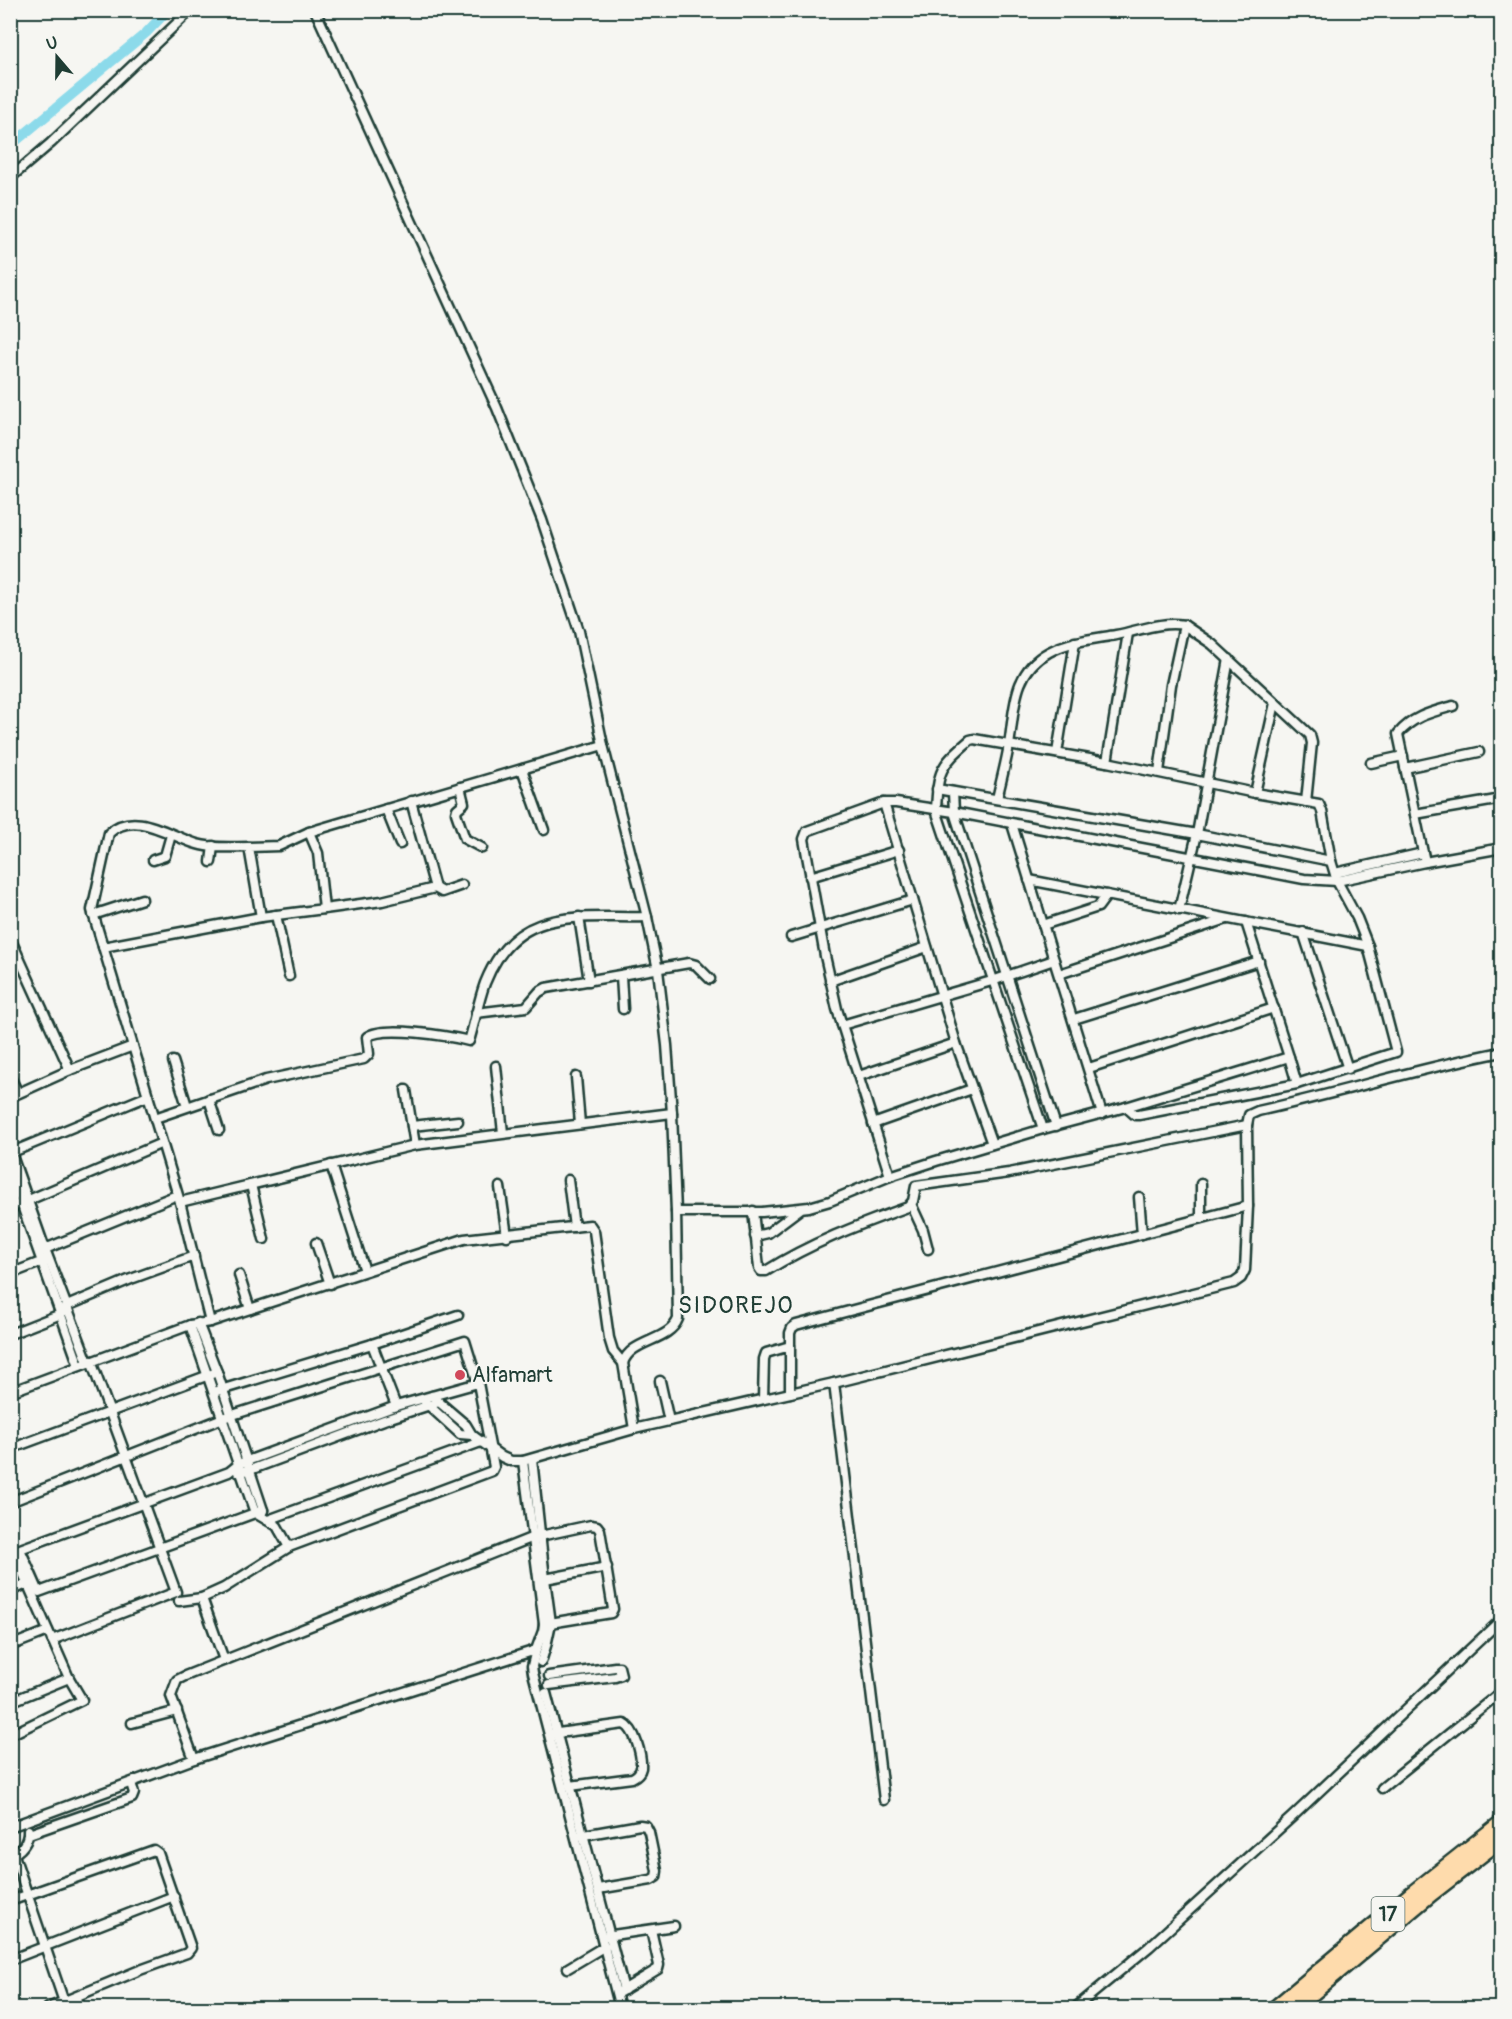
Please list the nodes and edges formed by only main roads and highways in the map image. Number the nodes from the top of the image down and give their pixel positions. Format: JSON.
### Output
{"nodes":[{"id":1,"x":1502,"y":1823,"type":"edge"},
{"id":2,"x":1502,"y":1838,"type":"edge"},
{"id":3,"x":1276,"y":2008,"type":"edge"},
{"id":4,"x":1294,"y":2008,"type":"edge"}],
"edges":[{"from":1,"to":3,"type":"highway","number":"17"},
{"from":2,"to":4,"type":"highway","number":"17"}]}
